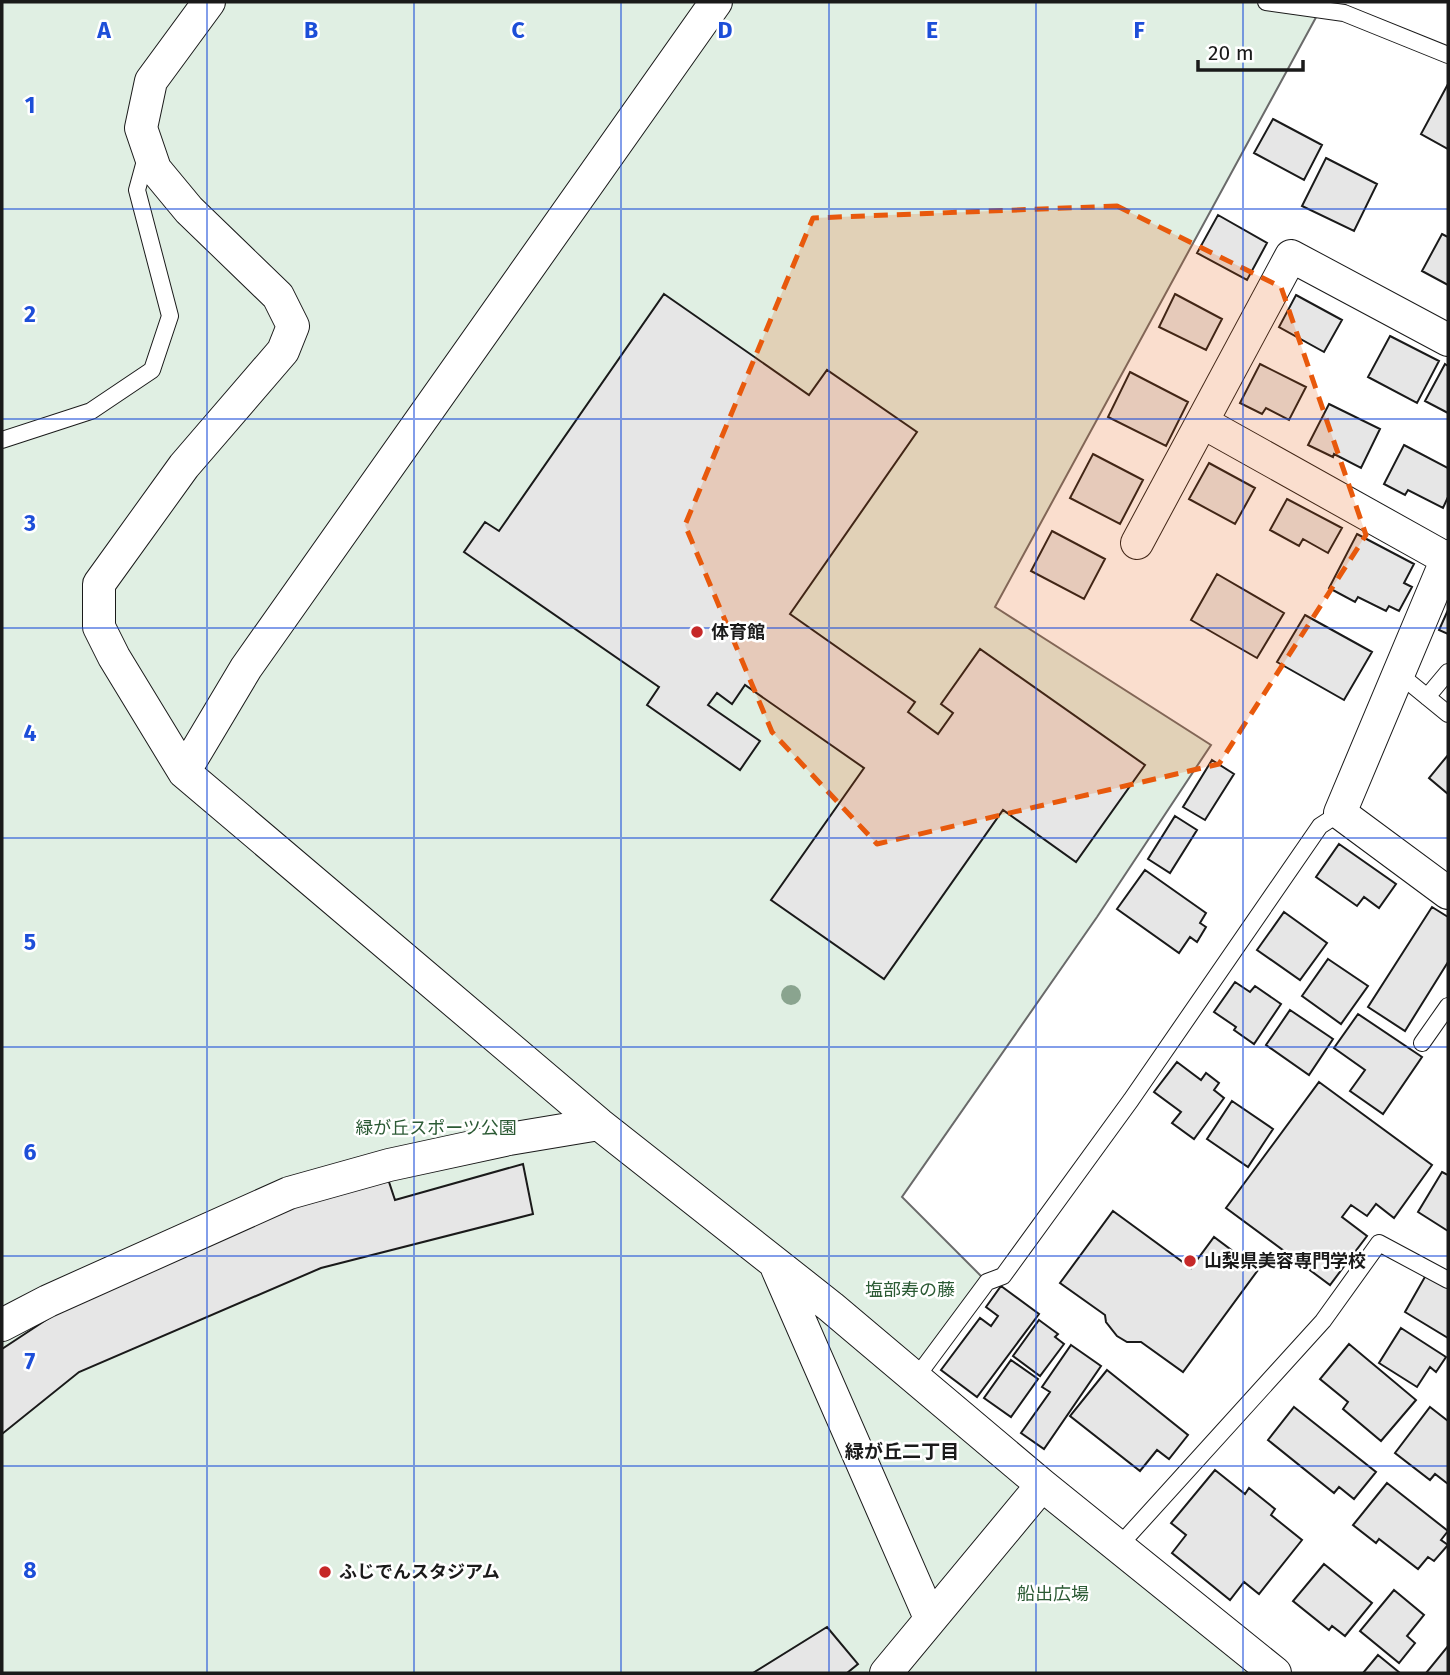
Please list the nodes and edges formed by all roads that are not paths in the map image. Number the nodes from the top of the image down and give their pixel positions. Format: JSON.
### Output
{"nodes":[{"id":1,"x":209,"y":2,"type":"edge"},
{"id":2,"x":716,"y":2,"type":"edge"},
{"id":3,"x":1266,"y":2,"type":"edge"},
{"id":4,"x":1448,"y":55,"type":"edge"},
{"id":5,"x":148,"y":148,"type":"junction"},
{"id":6,"x":1448,"y":340,"type":"edge"},
{"id":7,"x":1202,"y":422,"type":"junction"},
{"id":8,"x":2,"y":440,"type":"edge"},
{"id":9,"x":1137,"y":543,"type":"dead end"},
{"id":10,"x":1447,"y":563,"type":"edge"},
{"id":11,"x":1448,"y":672,"type":"edge"},
{"id":12,"x":1399,"y":674,"type":"junction"},
{"id":13,"x":1427,"y":697,"type":"junction"},
{"id":14,"x":1448,"y":714,"type":"edge"},
{"id":15,"x":184,"y":772,"type":"junction"},
{"id":16,"x":1340,"y":813,"type":"junction"},
{"id":17,"x":1448,"y":892,"type":"edge"},
{"id":18,"x":1448,"y":1006,"type":"edge"},
{"id":19,"x":1422,"y":1043,"type":"dead end"},
{"id":20,"x":599,"y":1124,"type":"junction"},
{"id":21,"x":775,"y":1264,"type":"junction"},
{"id":22,"x":1448,"y":1280,"type":"edge"},
{"id":23,"x":2,"y":1325,"type":"edge"},
{"id":24,"x":915,"y":1379,"type":"junction"},
{"id":25,"x":1042,"y":1485,"type":"junction"},
{"id":26,"x":1118,"y":1547,"type":"junction"},
{"id":27,"x":930,"y":1618,"type":"junction"},
{"id":28,"x":886,"y":1673,"type":"edge"},
{"id":29,"x":1275,"y":1673,"type":"edge"}],
"edges":[{"from":1,"to":5,"type":"street"},
{"from":2,"to":15,"type":"street"},
{"from":3,"to":4,"type":"lane"},
{"from":5,"to":8,"type":"lane"},
{"from":5,"to":15,"type":"street"},
{"from":6,"to":7,"type":"street"},
{"from":7,"to":9,"type":"street"},
{"from":7,"to":10,"type":"street"},
{"from":10,"to":12,"type":"street"},
{"from":11,"to":13,"type":"lane"},
{"from":12,"to":13,"type":"lane"},
{"from":12,"to":16,"type":"street"},
{"from":13,"to":14,"type":"lane"},
{"from":15,"to":20,"type":"street"},
{"from":16,"to":17,"type":"street"},
{"from":16,"to":24,"type":"lane"},
{"from":18,"to":19,"type":"lane"},
{"from":20,"to":21,"type":"street"},
{"from":20,"to":23,"type":"street"},
{"from":21,"to":24,"type":"street"},
{"from":21,"to":27,"type":"street"},
{"from":22,"to":26,"type":"lane"},
{"from":24,"to":25,"type":"street"},
{"from":25,"to":26,"type":"street"},
{"from":25,"to":27,"type":"street"},
{"from":26,"to":29,"type":"street"},
{"from":27,"to":28,"type":"street"}]}
